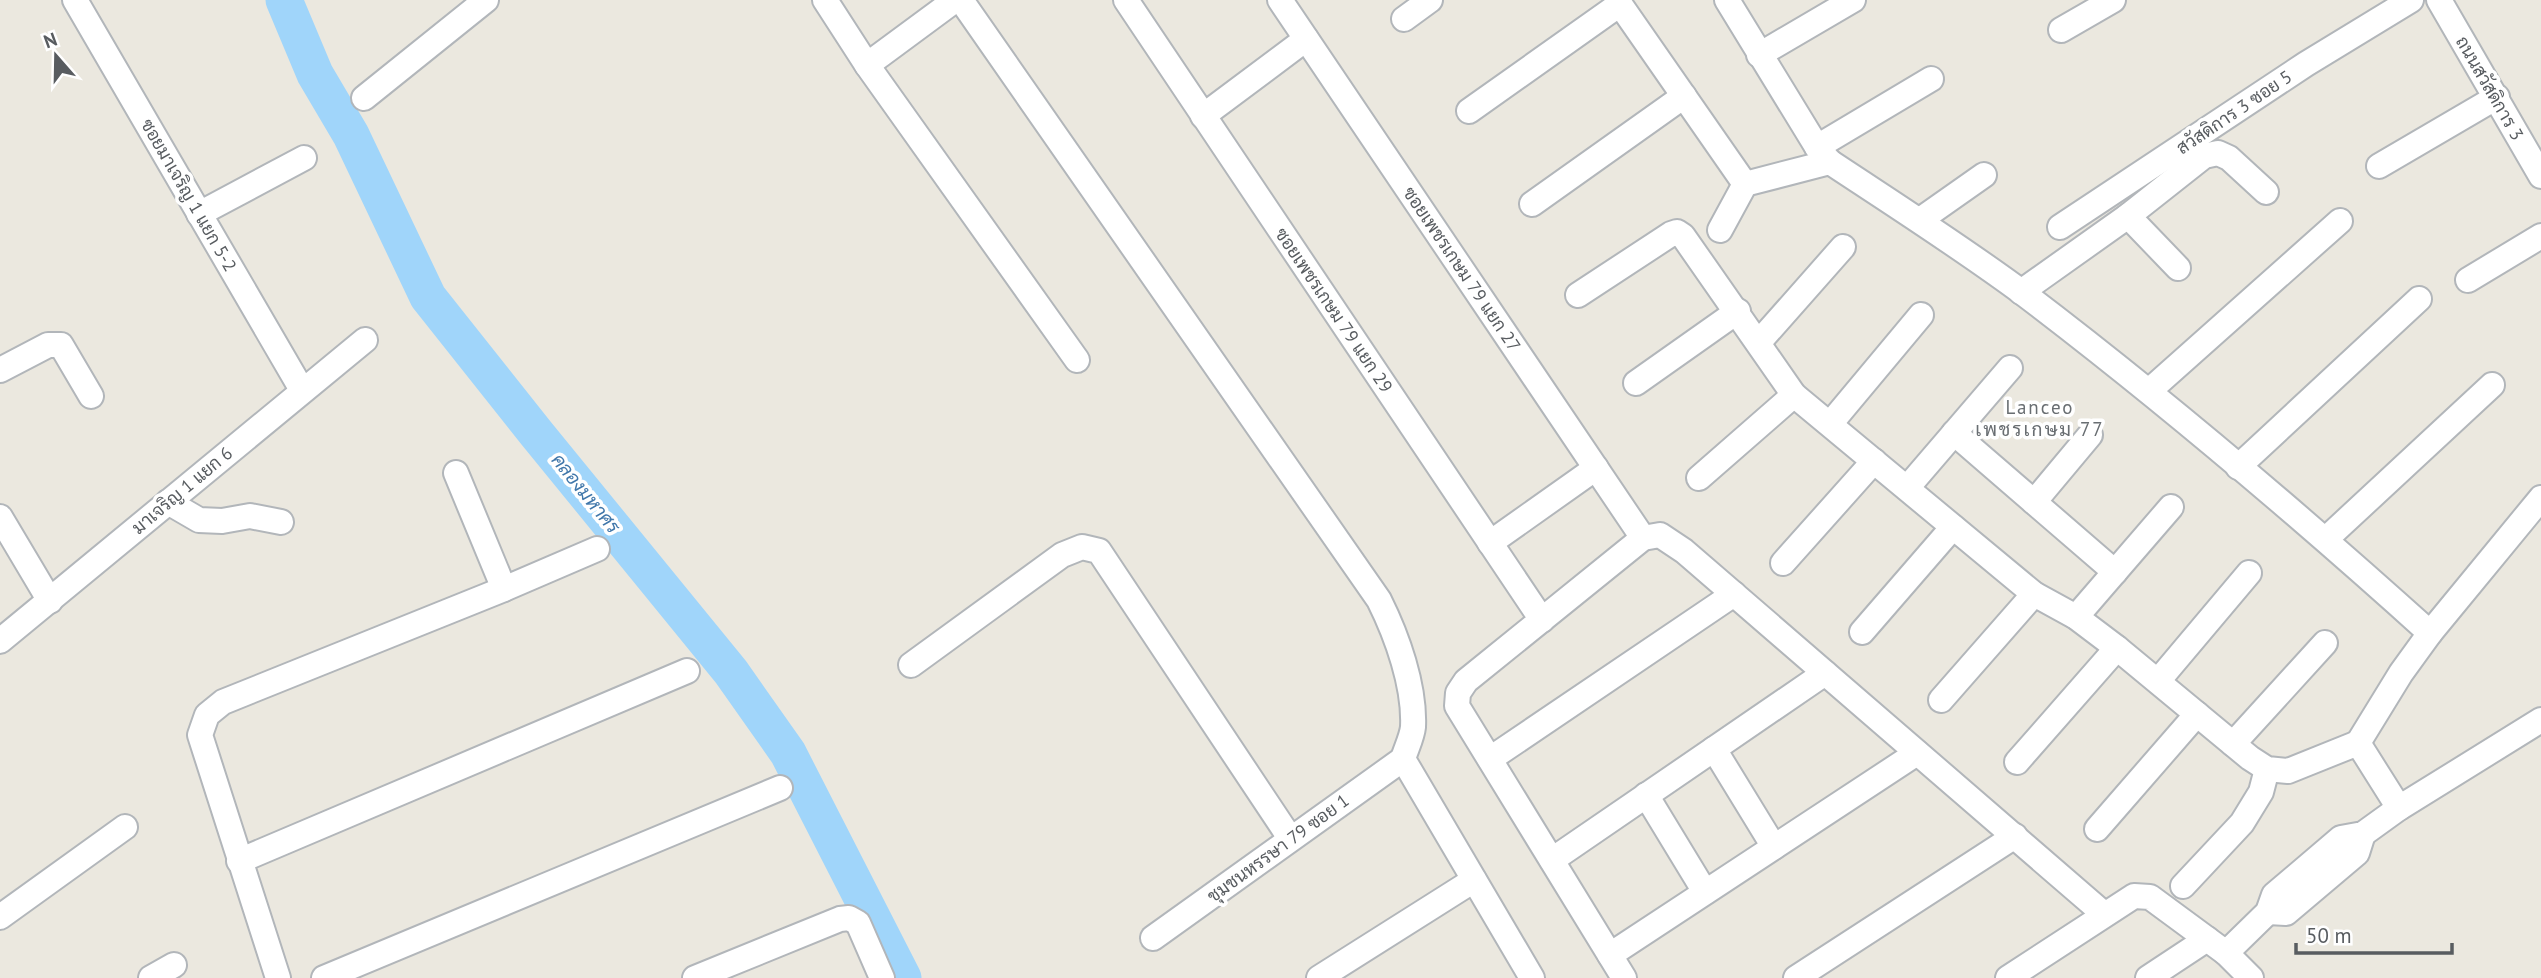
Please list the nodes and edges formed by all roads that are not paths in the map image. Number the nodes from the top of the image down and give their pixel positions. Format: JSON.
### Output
{"nodes":[{"id":1,"x":75,"y":0,"type":"edge"},
{"id":2,"x":486,"y":0,"type":"edge"},
{"id":3,"x":825,"y":0,"type":"edge"},
{"id":4,"x":955,"y":0,"type":"edge"},
{"id":5,"x":961,"y":0,"type":"edge"},
{"id":6,"x":1126,"y":0,"type":"edge"},
{"id":7,"x":1280,"y":0,"type":"edge"},
{"id":8,"x":1430,"y":0,"type":"edge"},
{"id":9,"x":1727,"y":0,"type":"edge"},
{"id":10,"x":1853,"y":0,"type":"edge"},
{"id":11,"x":2113,"y":0,"type":"edge"},
{"id":12,"x":2411,"y":0,"type":"edge"},
{"id":13,"x":2439,"y":0,"type":"edge"},
{"id":14,"x":1618,"y":2,"type":"edge"},
{"id":15,"x":1404,"y":19,"type":"dead end"},
{"id":16,"x":2061,"y":30,"type":"dead end"},
{"id":17,"x":1306,"y":39,"type":"junction"},
{"id":18,"x":1759,"y":55,"type":"junction"},
{"id":19,"x":867,"y":65,"type":"junction"},
{"id":20,"x":1931,"y":79,"type":"dead end"},
{"id":21,"x":1684,"y":96,"type":"junction"},
{"id":22,"x":2497,"y":97,"type":"junction"},
{"id":23,"x":364,"y":98,"type":"dead end"},
{"id":24,"x":1469,"y":111,"type":"dead end"},
{"id":25,"x":1203,"y":116,"type":"junction"},
{"id":26,"x":1824,"y":155,"type":"junction"},
{"id":27,"x":304,"y":158,"type":"dead end"},
{"id":28,"x":2379,"y":166,"type":"dead end"},
{"id":29,"x":1984,"y":175,"type":"dead end"},
{"id":30,"x":2541,"y":176,"type":"edge"},
{"id":31,"x":1745,"y":184,"type":"junction"},
{"id":32,"x":2266,"y":192,"type":"dead end"},
{"id":33,"x":1532,"y":205,"type":"dead end"},
{"id":34,"x":200,"y":214,"type":"junction"},
{"id":35,"x":2128,"y":216,"type":"junction"},
{"id":36,"x":1920,"y":220,"type":"junction"},
{"id":37,"x":2340,"y":221,"type":"dead end"},
{"id":38,"x":2060,"y":227,"type":"dead end"},
{"id":39,"x":1720,"y":230,"type":"dead end"},
{"id":40,"x":2541,"y":236,"type":"edge"},
{"id":41,"x":1843,"y":247,"type":"dead end"},
{"id":42,"x":2178,"y":268,"type":"dead end"},
{"id":43,"x":2468,"y":280,"type":"dead end"},
{"id":44,"x":2021,"y":292,"type":"junction"},
{"id":45,"x":1578,"y":295,"type":"dead end"},
{"id":46,"x":2419,"y":299,"type":"dead end"},
{"id":47,"x":1738,"y":311,"type":"junction"},
{"id":48,"x":1921,"y":315,"type":"dead end"},
{"id":49,"x":365,"y":340,"type":"dead end"},
{"id":50,"x":1759,"y":342,"type":"junction"},
{"id":51,"x":1077,"y":360,"type":"dead end"},
{"id":52,"x":2010,"y":368,"type":"dead end"},
{"id":53,"x":0,"y":370,"type":"edge"},
{"id":54,"x":1636,"y":383,"type":"dead end"},
{"id":55,"x":2492,"y":385,"type":"dead end"},
{"id":56,"x":302,"y":390,"type":"junction"},
{"id":57,"x":2149,"y":391,"type":"junction"},
{"id":58,"x":1794,"y":395,"type":"junction"},
{"id":59,"x":91,"y":396,"type":"dead end"},
{"id":60,"x":1830,"y":424,"type":"junction"},
{"id":61,"x":1954,"y":433,"type":"junction"},
{"id":62,"x":2090,"y":435,"type":"dead end"},
{"id":63,"x":1874,"y":461,"type":"junction"},
{"id":64,"x":2238,"y":467,"type":"junction"},
{"id":65,"x":1596,"y":468,"type":"junction"},
{"id":66,"x":456,"y":472,"type":"dead end"},
{"id":67,"x":1699,"y":478,"type":"dead end"},
{"id":68,"x":1907,"y":488,"type":"junction"},
{"id":69,"x":2541,"y":498,"type":"edge"},
{"id":70,"x":168,"y":502,"type":"junction"},
{"id":71,"x":2034,"y":502,"type":"junction"},
{"id":72,"x":2171,"y":507,"type":"dead end"},
{"id":73,"x":0,"y":517,"type":"edge"},
{"id":74,"x":281,"y":522,"type":"dead end"},
{"id":75,"x":1953,"y":527,"type":"junction"},
{"id":76,"x":1643,"y":538,"type":"junction"},
{"id":77,"x":2326,"y":539,"type":"junction"},
{"id":78,"x":1490,"y":543,"type":"junction"},
{"id":79,"x":597,"y":549,"type":"dead end"},
{"id":80,"x":1783,"y":563,"type":"dead end"},
{"id":81,"x":2115,"y":572,"type":"junction"},
{"id":82,"x":2249,"y":573,"type":"dead end"},
{"id":83,"x":504,"y":589,"type":"junction"},
{"id":84,"x":1734,"y":594,"type":"junction"},
{"id":85,"x":2034,"y":594,"type":"junction"},
{"id":86,"x":50,"y":601,"type":"junction"},
{"id":87,"x":2076,"y":617,"type":"junction"},
{"id":88,"x":1542,"y":620,"type":"junction"},
{"id":89,"x":1862,"y":632,"type":"dead end"},
{"id":90,"x":2430,"y":633,"type":"junction"},
{"id":91,"x":0,"y":641,"type":"edge"},
{"id":92,"x":2325,"y":643,"type":"dead end"},
{"id":93,"x":2117,"y":648,"type":"junction"},
{"id":94,"x":911,"y":664,"type":"dead end"},
{"id":95,"x":687,"y":671,"type":"dead end"},
{"id":96,"x":1825,"y":673,"type":"junction"},
{"id":97,"x":2158,"y":681,"type":"junction"},
{"id":98,"x":1941,"y":700,"type":"dead end"},
{"id":99,"x":2197,"y":714,"type":"junction"},
{"id":100,"x":2541,"y":720,"type":"edge"},
{"id":101,"x":2358,"y":743,"type":"junction"},
{"id":102,"x":2234,"y":744,"type":"junction"},
{"id":103,"x":1714,"y":749,"type":"junction"},
{"id":104,"x":1917,"y":753,"type":"junction"},
{"id":105,"x":1403,"y":759,"type":"junction"},
{"id":106,"x":1490,"y":760,"type":"junction"},
{"id":107,"x":2017,"y":762,"type":"dead end"},
{"id":108,"x":2267,"y":769,"type":"junction"},
{"id":109,"x":780,"y":788,"type":"dead end"},
{"id":110,"x":1646,"y":795,"type":"junction"},
{"id":111,"x":2399,"y":808,"type":"junction"},
{"id":112,"x":125,"y":827,"type":"dead end"},
{"id":113,"x":2097,"y":828,"type":"dead end"},
{"id":114,"x":2015,"y":836,"type":"junction"},
{"id":115,"x":1290,"y":838,"type":"junction"},
{"id":116,"x":1774,"y":847,"type":"junction"},
{"id":117,"x":1552,"y":860,"type":"junction"},
{"id":118,"x":239,"y":861,"type":"junction"},
{"id":119,"x":1474,"y":880,"type":"junction"},
{"id":120,"x":2183,"y":886,"type":"dead end"},
{"id":121,"x":1705,"y":892,"type":"junction"},
{"id":122,"x":2104,"y":914,"type":"junction"},
{"id":123,"x":0,"y":917,"type":"edge"},
{"id":124,"x":1153,"y":938,"type":"dead end"},
{"id":125,"x":2217,"y":946,"type":"junction"},
{"id":126,"x":1610,"y":955,"type":"junction"},
{"id":127,"x":174,"y":965,"type":"dead end"},
{"id":128,"x":151,"y":978,"type":"edge"},
{"id":129,"x":278,"y":978,"type":"edge"},
{"id":130,"x":324,"y":978,"type":"edge"},
{"id":131,"x":695,"y":978,"type":"edge"},
{"id":132,"x":882,"y":978,"type":"edge"},
{"id":133,"x":1319,"y":978,"type":"edge"},
{"id":134,"x":1532,"y":978,"type":"edge"},
{"id":135,"x":1624,"y":978,"type":"edge"},
{"id":136,"x":1796,"y":978,"type":"edge"},
{"id":137,"x":2008,"y":978,"type":"edge"},
{"id":138,"x":2148,"y":978,"type":"edge"},
{"id":139,"x":2251,"y":978,"type":"edge"}],
"edges":[{"from":1,"to":34,"type":"street","name":"ซอยมาเจริญ 1 แยก 5-2"},
{"from":2,"to":23,"type":"street"},
{"from":3,"to":19,"type":"street"},
{"from":4,"to":19,"type":"street"},
{"from":5,"to":105,"type":"street"},
{"from":6,"to":25,"type":"street","name":"ซอยเพชรเกษม 79 แยก 29"},
{"from":7,"to":17,"type":"street","name":"ซอยเพชรเกษม 79 แยก 27"},
{"from":8,"to":15,"type":"street"},
{"from":9,"to":18,"type":"street"},
{"from":10,"to":18,"type":"street"},
{"from":11,"to":16,"type":"street"},
{"from":12,"to":38,"type":"street","name":"สวัสดิการ 3 ซอย 5"},
{"from":13,"to":22,"type":"street","name":"ถนนสวัสดิการ 3"},
{"from":14,"to":21,"type":"street"},
{"from":14,"to":24,"type":"street"},
{"from":17,"to":25,"type":"street"},
{"from":17,"to":65,"type":"street","name":"ซอยเพชรเกษม 79 แยก 27"},
{"from":18,"to":26,"type":"street"},
{"from":19,"to":51,"type":"street"},
{"from":20,"to":26,"type":"street"},
{"from":21,"to":31,"type":"street"},
{"from":21,"to":33,"type":"street"},
{"from":22,"to":28,"type":"street"},
{"from":22,"to":30,"type":"street","name":"ถนนสวัสดิการ 3"},
{"from":25,"to":78,"type":"street","name":"ซอยเพชรเกษม 79 แยก 29"},
{"from":26,"to":31,"type":"street"},
{"from":26,"to":36,"type":"street"},
{"from":27,"to":34,"type":"street"},
{"from":29,"to":36,"type":"street"},
{"from":31,"to":39,"type":"street"},
{"from":32,"to":35,"type":"street"},
{"from":34,"to":56,"type":"street","name":"ซอยมาเจริญ 1 แยก 5-2"},
{"from":35,"to":42,"type":"street"},
{"from":35,"to":44,"type":"street"},
{"from":36,"to":44,"type":"street"},
{"from":37,"to":57,"type":"street"},
{"from":40,"to":43,"type":"street"},
{"from":41,"to":50,"type":"street"},
{"from":44,"to":57,"type":"street"},
{"from":45,"to":47,"type":"street"},
{"from":46,"to":64,"type":"street"},
{"from":47,"to":50,"type":"street"},
{"from":47,"to":54,"type":"street"},
{"from":48,"to":60,"type":"street"},
{"from":49,"to":56,"type":"street","name":"มาเจริญ 1 แยก 6"},
{"from":50,"to":58,"type":"street"},
{"from":52,"to":61,"type":"street"},
{"from":53,"to":59,"type":"street"},
{"from":55,"to":77,"type":"street"},
{"from":56,"to":70,"type":"street","name":"มาเจริญ 1 แยก 6"},
{"from":57,"to":64,"type":"street"},
{"from":58,"to":60,"type":"street"},
{"from":58,"to":67,"type":"street"},
{"from":60,"to":63,"type":"street"},
{"from":61,"to":68,"type":"street"},
{"from":61,"to":71,"type":"street"},
{"from":62,"to":71,"type":"street"},
{"from":63,"to":68,"type":"street"},
{"from":63,"to":80,"type":"street"},
{"from":64,"to":77,"type":"street"},
{"from":65,"to":76,"type":"street","name":"ซอยเพชรเกษม 79 แยก 27"},
{"from":65,"to":78,"type":"street"},
{"from":66,"to":83,"type":"street"},
{"from":68,"to":75,"type":"street"},
{"from":69,"to":90,"type":"street"},
{"from":70,"to":74,"type":"street"},
{"from":70,"to":86,"type":"street","name":"มาเจริญ 1 แยก 6"},
{"from":71,"to":81,"type":"street"},
{"from":72,"to":81,"type":"street"},
{"from":73,"to":86,"type":"street"},
{"from":75,"to":85,"type":"street"},
{"from":75,"to":89,"type":"street"},
{"from":76,"to":84,"type":"street"},
{"from":76,"to":88,"type":"street"},
{"from":77,"to":90,"type":"street"},
{"from":78,"to":88,"type":"street","name":"ซอยเพชรเกษม 79 แยก 29"},
{"from":79,"to":83,"type":"street"},
{"from":81,"to":87,"type":"street"},
{"from":82,"to":97,"type":"street"},
{"from":83,"to":118,"type":"street"},
{"from":84,"to":96,"type":"street"},
{"from":84,"to":106,"type":"street"},
{"from":85,"to":87,"type":"street"},
{"from":85,"to":98,"type":"street"},
{"from":86,"to":91,"type":"street","name":"มาเจริญ 1 แยก 6"},
{"from":87,"to":93,"type":"street"},
{"from":88,"to":106,"type":"street"},
{"from":90,"to":101,"type":"street"},
{"from":92,"to":102,"type":"street"},
{"from":93,"to":97,"type":"street"},
{"from":93,"to":107,"type":"street"},
{"from":94,"to":115,"type":"street"},
{"from":95,"to":118,"type":"street"},
{"from":96,"to":103,"type":"street"},
{"from":96,"to":104,"type":"street"},
{"from":97,"to":99,"type":"street"},
{"from":99,"to":102,"type":"street"},
{"from":99,"to":113,"type":"street"},
{"from":100,"to":111,"type":"street"},
{"from":101,"to":108,"type":"street"},
{"from":101,"to":111,"type":"street"},
{"from":102,"to":108,"type":"street"},
{"from":103,"to":110,"type":"street"},
{"from":103,"to":116,"type":"street"},
{"from":104,"to":114,"type":"street"},
{"from":104,"to":116,"type":"street"},
{"from":105,"to":115,"type":"street","name":"ชุมชนหรรษา 79 ซอย 1"},
{"from":105,"to":119,"type":"street"},
{"from":106,"to":117,"type":"street"},
{"from":108,"to":120,"type":"street"},
{"from":109,"to":130,"type":"street"},
{"from":110,"to":117,"type":"street"},
{"from":110,"to":121,"type":"street"},
{"from":111,"to":125,"type":"street"},
{"from":112,"to":123,"type":"street"},
{"from":114,"to":122,"type":"street"},
{"from":114,"to":136,"type":"street"},
{"from":115,"to":124,"type":"street","name":"ชุมชนหรรษา 79 ซอย 1"},
{"from":116,"to":121,"type":"street"},
{"from":117,"to":126,"type":"street"},
{"from":118,"to":129,"type":"street"},
{"from":119,"to":133,"type":"street"},
{"from":119,"to":134,"type":"street"},
{"from":121,"to":126,"type":"street"},
{"from":122,"to":125,"type":"street"},
{"from":122,"to":137,"type":"street"},
{"from":125,"to":138,"type":"street"},
{"from":125,"to":139,"type":"street"},
{"from":126,"to":135,"type":"street"},
{"from":127,"to":128,"type":"street"},
{"from":131,"to":132,"type":"street"}]}
